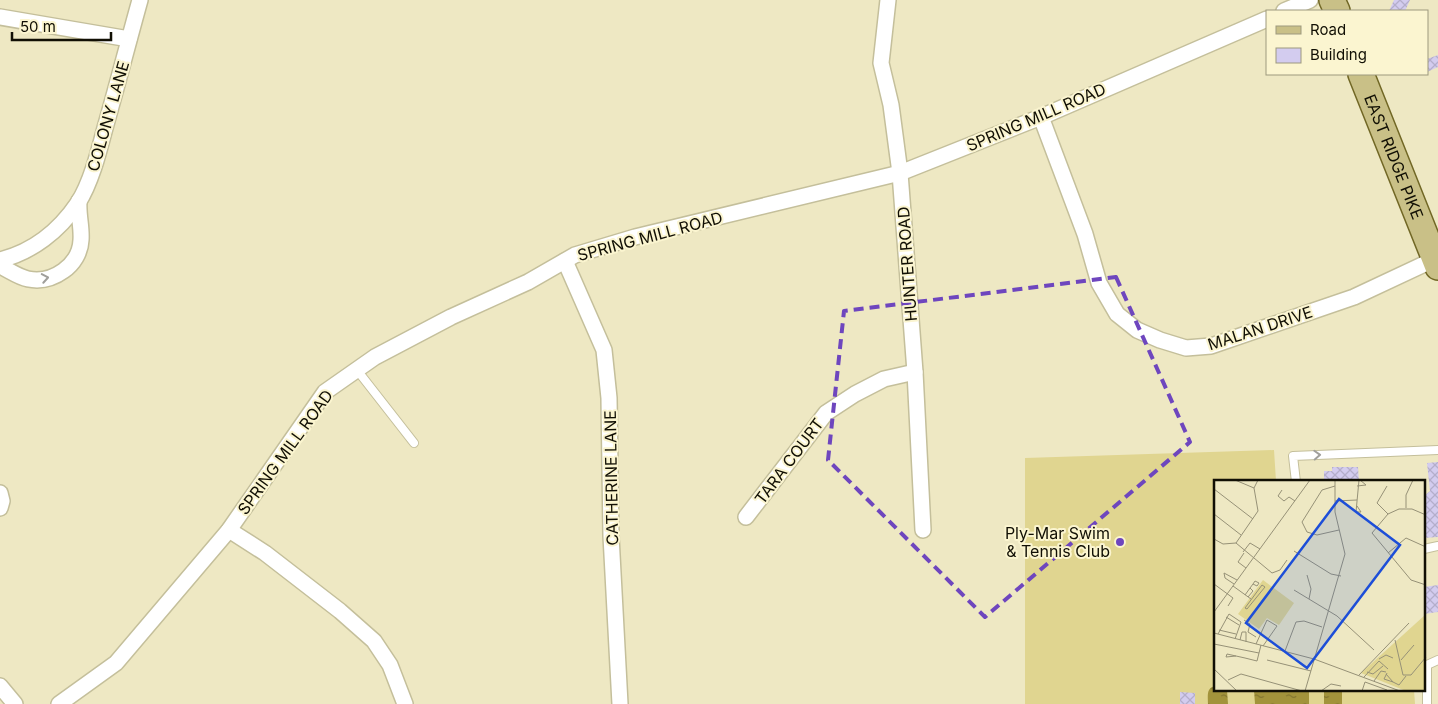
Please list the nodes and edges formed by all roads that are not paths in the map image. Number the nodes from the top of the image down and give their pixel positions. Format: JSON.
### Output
{"nodes":[{"id":1,"x":140,"y":0,"type":"edge"},
{"id":2,"x":888,"y":0,"type":"edge"},
{"id":3,"x":1310,"y":0,"type":"edge"},
{"id":4,"x":1286,"y":10,"type":"edge"},
{"id":5,"x":0,"y":17,"type":"edge"},
{"id":6,"x":1266,"y":19,"type":"edge"},
{"id":7,"x":129,"y":39,"type":"junction"},
{"id":8,"x":1361,"y":75,"type":"edge"},
{"id":9,"x":1041,"y":116,"type":"junction"},
{"id":10,"x":900,"y":173,"type":"junction"},
{"id":11,"x":79,"y":202,"type":"junction"},
{"id":12,"x":0,"y":260,"type":"edge"},
{"id":13,"x":565,"y":261,"type":"junction"},
{"id":14,"x":1436,"y":263,"type":"edge"},
{"id":15,"x":0,"y":266,"type":"edge"},
{"id":16,"x":357,"y":370,"type":"junction"},
{"id":17,"x":915,"y":372,"type":"junction"},
{"id":18,"x":414,"y":443,"type":"dead end"},
{"id":19,"x":1438,"y":450,"type":"edge"},
{"id":20,"x":1296,"y":480,"type":"edge"},
{"id":21,"x":0,"y":493,"type":"edge"},
{"id":22,"x":0,"y":508,"type":"edge"},
{"id":23,"x":746,"y":517,"type":"dead end"},
{"id":24,"x":229,"y":530,"type":"junction"},
{"id":25,"x":923,"y":530,"type":"dead end"},
{"id":26,"x":1438,"y":660,"type":"edge"},
{"id":27,"x":0,"y":686,"type":"edge"},
{"id":28,"x":15,"y":704,"type":"edge"},
{"id":29,"x":59,"y":704,"type":"edge"},
{"id":30,"x":405,"y":704,"type":"edge"},
{"id":31,"x":620,"y":704,"type":"edge"},
{"id":32,"x":1427,"y":704,"type":"edge"}],
"edges":[{"from":1,"to":7,"type":"street","name":"COLONY LANE"},
{"from":2,"to":10,"type":"street","name":"HUNTER ROAD"},
{"from":3,"to":4,"type":"street"},
{"from":5,"to":7,"type":"street"},
{"from":6,"to":9,"type":"street","name":"SPRING MILL ROAD"},
{"from":7,"to":11,"type":"street","name":"COLONY LANE"},
{"from":8,"to":14,"type":"main road","name":"EAST RIDGE PIKE"},
{"from":9,"to":10,"type":"street","name":"SPRING MILL ROAD"},
{"from":9,"to":14,"type":"street","name":"MALAN DRIVE"},
{"from":10,"to":13,"type":"street","name":"SPRING MILL ROAD"},
{"from":10,"to":17,"type":"street","name":"HUNTER ROAD"},
{"from":11,"to":12,"type":"street","name":"COLONY LANE"},
{"from":15,"to":11,"type":"street","name":"COLONY LANE","one_way":true},
{"from":13,"to":16,"type":"street","name":"SPRING MILL ROAD"},
{"from":13,"to":31,"type":"street","name":"CATHERINE LANE"},
{"from":16,"to":18,"type":"lane"},
{"from":16,"to":24,"type":"street","name":"SPRING MILL ROAD"},
{"from":17,"to":23,"type":"street","name":"TARA COURT"},
{"from":17,"to":25,"type":"street","name":"HUNTER ROAD"},
{"from":20,"to":19,"type":"lane","one_way":true},
{"from":21,"to":22,"type":"street"},
{"from":24,"to":29,"type":"street","name":"SPRING MILL ROAD"},
{"from":24,"to":30,"type":"street"},
{"from":26,"to":32,"type":"lane"},
{"from":27,"to":28,"type":"street"}]}
